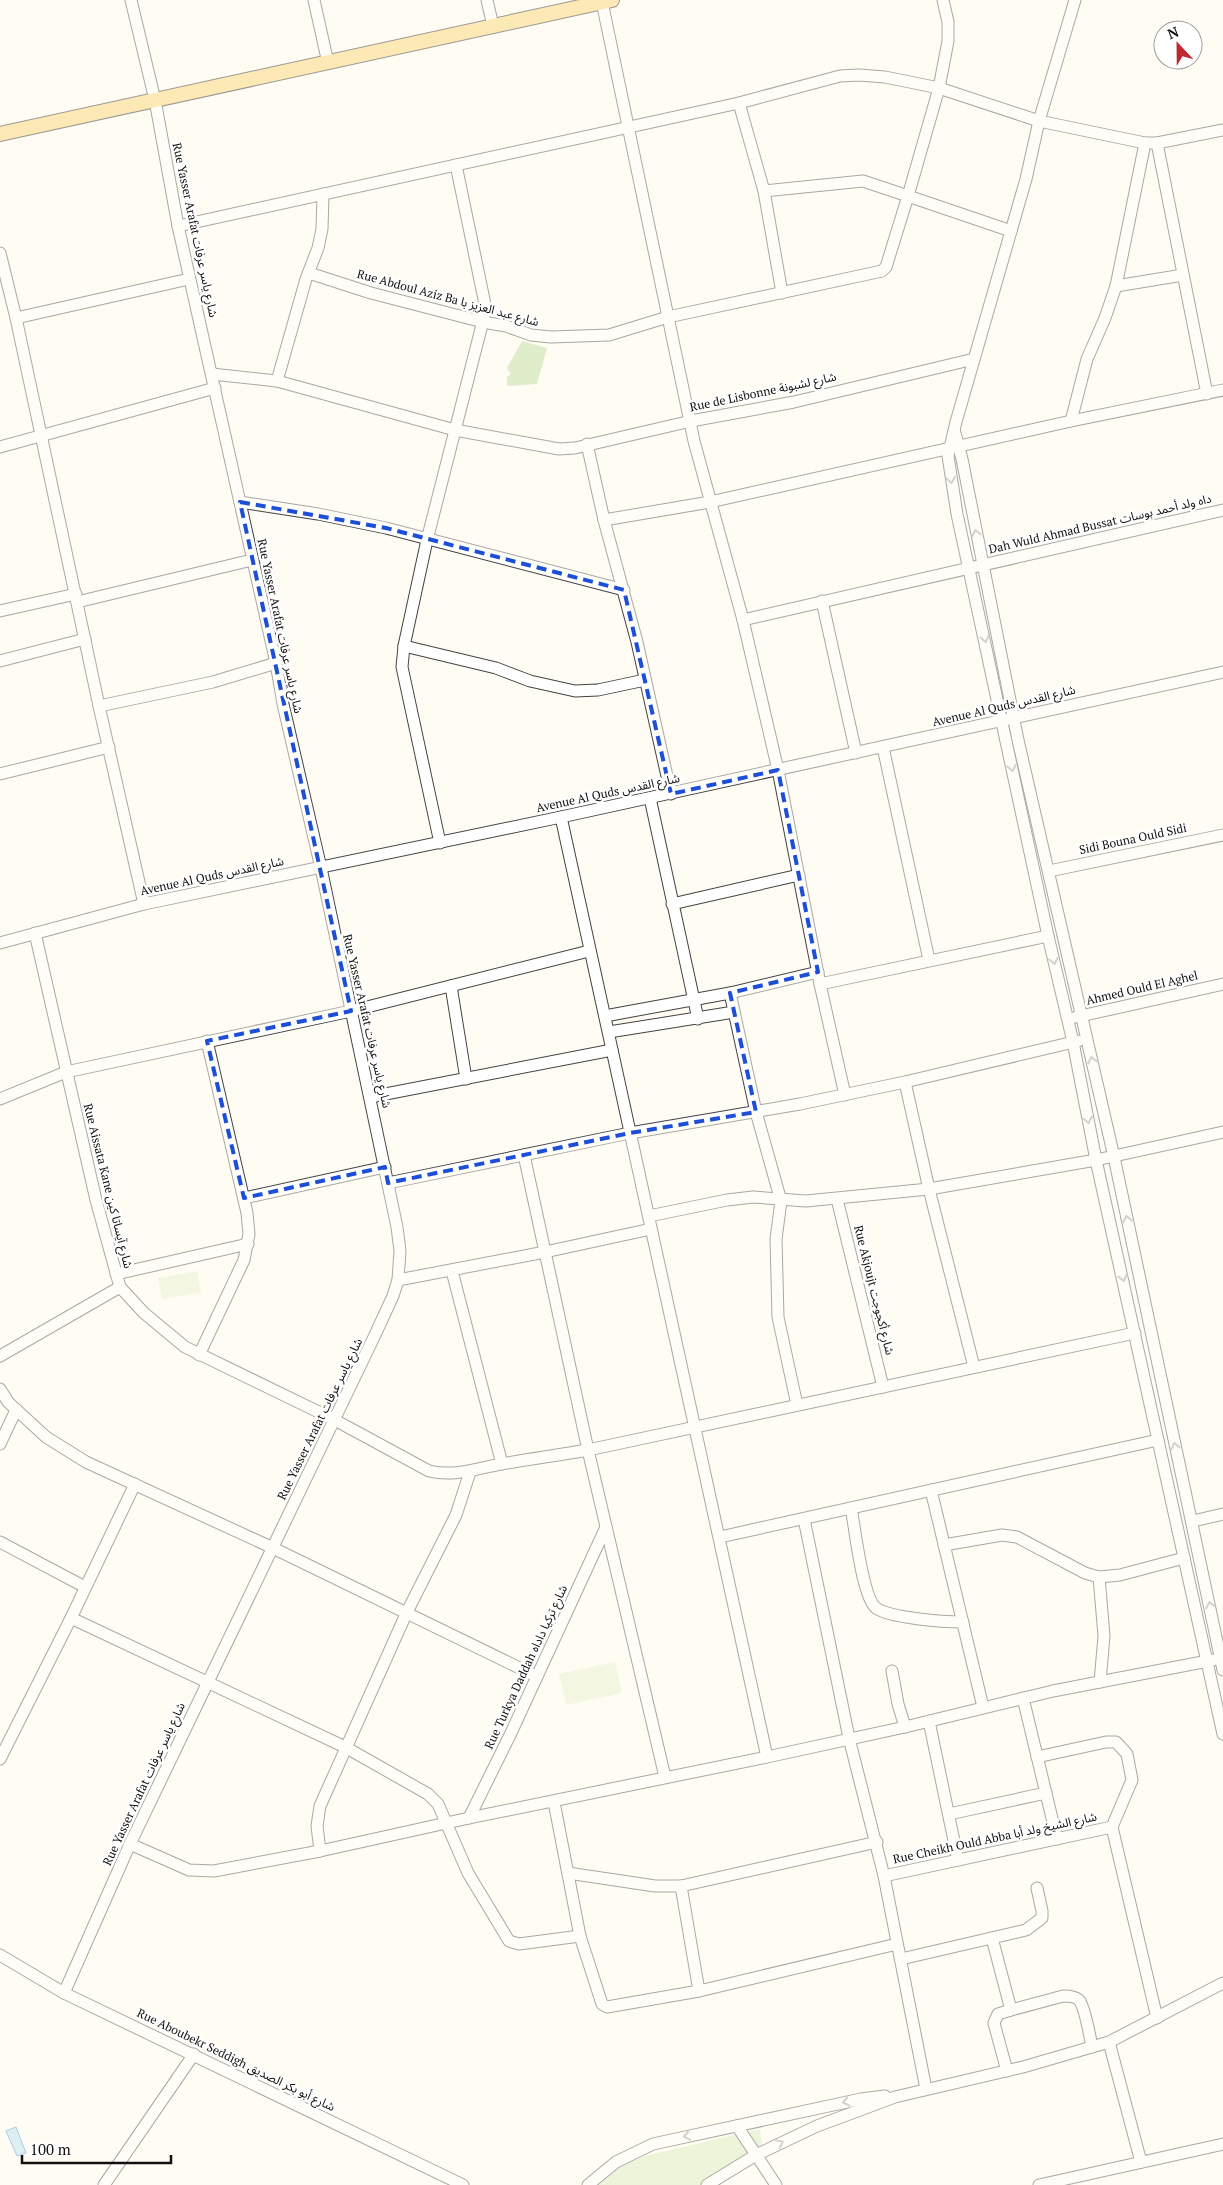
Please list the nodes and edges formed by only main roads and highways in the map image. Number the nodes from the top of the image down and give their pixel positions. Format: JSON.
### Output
{"nodes":[{"id":1,"x":607,"y":1,"type":"edge"},
{"id":2,"x":0,"y":134,"type":"edge"}],
"edges":[{"from":1,"to":2,"type":"main road"}]}
